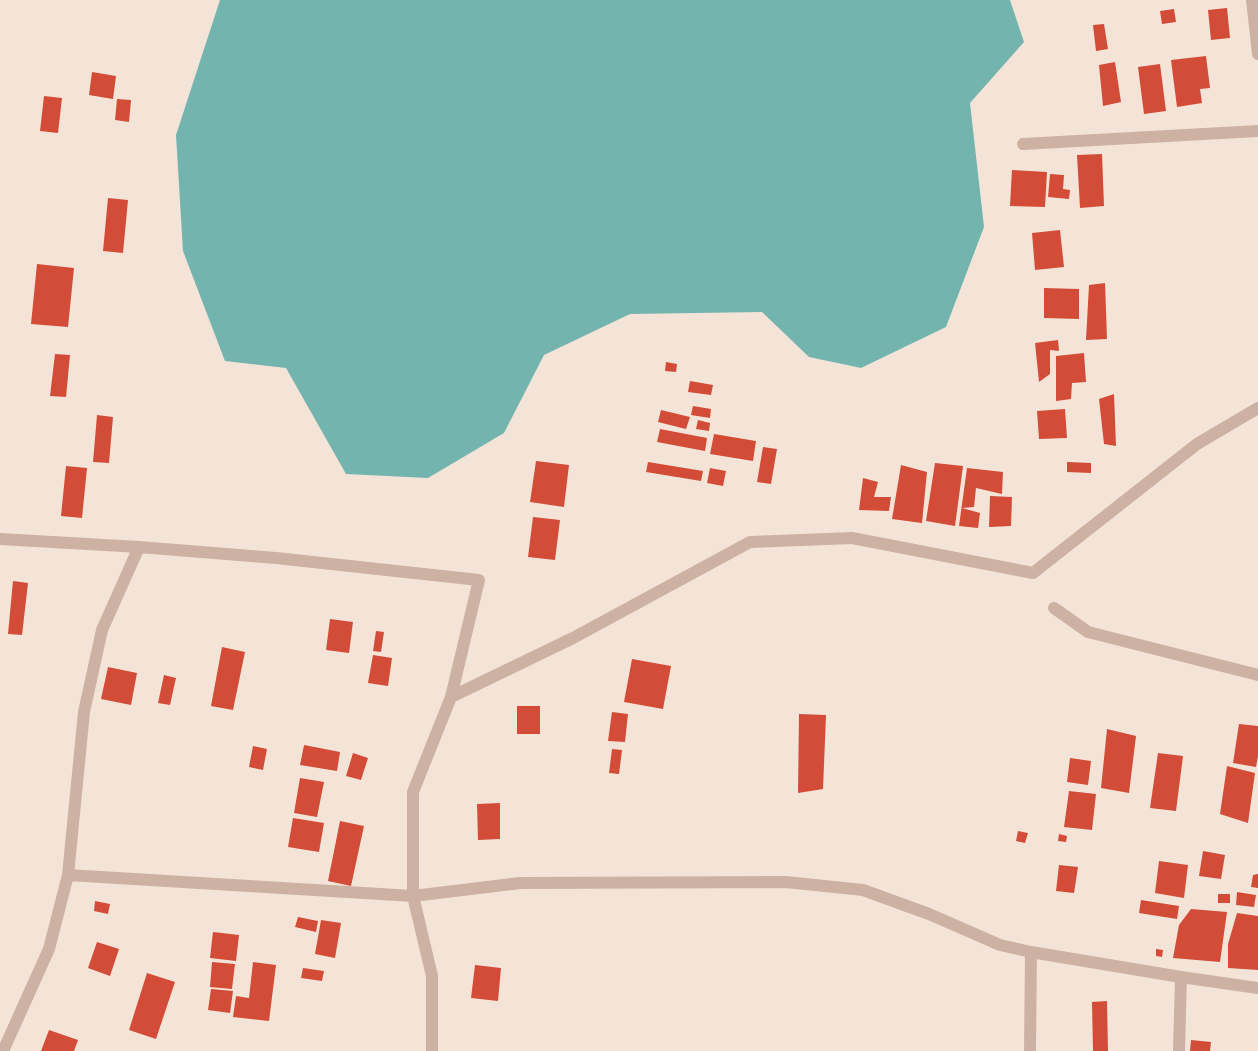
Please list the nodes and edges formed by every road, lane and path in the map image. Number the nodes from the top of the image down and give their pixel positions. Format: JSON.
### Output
{"nodes":[{"id":1,"x":1252,"y":0,"type":"edge"},
{"id":2,"x":1258,"y":54,"type":"edge"},
{"id":3,"x":1258,"y":131,"type":"edge"},
{"id":4,"x":1023,"y":144,"type":"dead end"},
{"id":5,"x":1258,"y":408,"type":"edge"},
{"id":6,"x":0,"y":539,"type":"edge"},
{"id":7,"x":139,"y":547,"type":"junction"},
{"id":8,"x":1054,"y":608,"type":"dead end"},
{"id":9,"x":1258,"y":675,"type":"edge"},
{"id":10,"x":451,"y":697,"type":"junction"},
{"id":11,"x":68,"y":876,"type":"junction"},
{"id":12,"x":413,"y":896,"type":"junction"},
{"id":13,"x":1032,"y":952,"type":"junction"},
{"id":14,"x":1180,"y":977,"type":"junction"},
{"id":15,"x":1258,"y":988,"type":"edge"},
{"id":16,"x":3,"y":1051,"type":"edge"},
{"id":17,"x":432,"y":1051,"type":"edge"},
{"id":18,"x":1030,"y":1051,"type":"edge"},
{"id":19,"x":1179,"y":1051,"type":"edge"}],
"edges":[{"from":1,"to":2,"type":"street"},
{"from":3,"to":4,"type":"street"},
{"from":5,"to":10,"type":"street"},
{"from":6,"to":7,"type":"street"},
{"from":7,"to":10,"type":"street"},
{"from":7,"to":11,"type":"street"},
{"from":8,"to":9,"type":"street"},
{"from":10,"to":12,"type":"street"},
{"from":11,"to":12,"type":"street"},
{"from":11,"to":16,"type":"street"},
{"from":12,"to":13,"type":"street"},
{"from":12,"to":17,"type":"street"},
{"from":13,"to":14,"type":"street"},
{"from":13,"to":18,"type":"street"},
{"from":14,"to":15,"type":"street"},
{"from":14,"to":19,"type":"street"}]}
